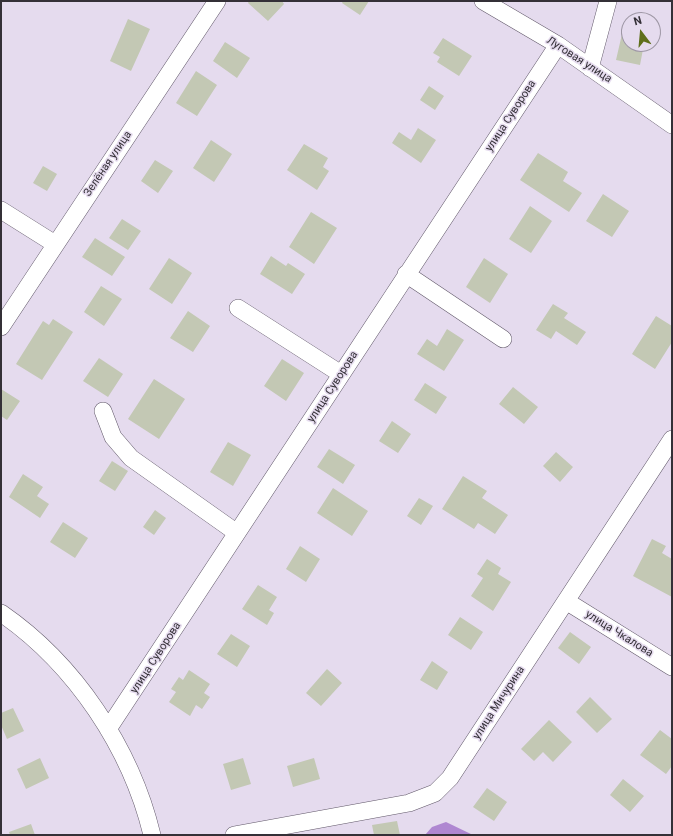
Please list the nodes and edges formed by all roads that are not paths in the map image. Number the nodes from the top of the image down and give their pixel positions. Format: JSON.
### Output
{"nodes":[{"id":1,"x":217,"y":1,"type":"edge"},
{"id":2,"x":484,"y":1,"type":"edge"},
{"id":3,"x":608,"y":1,"type":"edge"},
{"id":4,"x":558,"y":45,"type":"junction"},
{"id":5,"x":590,"y":68,"type":"junction"},
{"id":6,"x":672,"y":125,"type":"edge"},
{"id":7,"x":1,"y":210,"type":"edge"},
{"id":8,"x":55,"y":244,"type":"junction"},
{"id":9,"x":406,"y":274,"type":"junction"},
{"id":10,"x":238,"y":308,"type":"dead end"},
{"id":11,"x":1,"y":327,"type":"edge"},
{"id":12,"x":503,"y":339,"type":"dead end"},
{"id":13,"x":341,"y":374,"type":"junction"},
{"id":14,"x":103,"y":411,"type":"dead end"},
{"id":15,"x":672,"y":439,"type":"edge"},
{"id":16,"x":237,"y":534,"type":"junction"},
{"id":17,"x":566,"y":601,"type":"junction"},
{"id":18,"x":1,"y":613,"type":"edge"},
{"id":19,"x":672,"y":667,"type":"edge"},
{"id":20,"x":108,"y":729,"type":"junction"},
{"id":21,"x":152,"y":835,"type":"edge"},
{"id":22,"x":234,"y":835,"type":"edge"}],
"edges":[{"from":1,"to":8,"type":"street","name":"Зелёная улица"},
{"from":2,"to":4,"type":"street","name":"Луговая улица"},
{"from":3,"to":5,"type":"street"},
{"from":4,"to":5,"type":"street","name":"Луговая улица"},
{"from":4,"to":9,"type":"street","name":"улица Суворова"},
{"from":5,"to":6,"type":"street","name":"Луговая улица"},
{"from":7,"to":8,"type":"street"},
{"from":8,"to":11,"type":"street","name":"Зелёная улица"},
{"from":9,"to":12,"type":"street"},
{"from":9,"to":13,"type":"street","name":"улица Суворова"},
{"from":10,"to":13,"type":"street"},
{"from":13,"to":16,"type":"street","name":"улица Суворова"},
{"from":14,"to":16,"type":"street"},
{"from":15,"to":17,"type":"street","name":"улица Мичурина"},
{"from":16,"to":20,"type":"street","name":"улица Суворова"},
{"from":17,"to":19,"type":"street","name":"улица Чкалова"},
{"from":17,"to":22,"type":"street","name":"улица Мичурина"},
{"from":18,"to":20,"type":"street"},
{"from":20,"to":21,"type":"street"}]}
